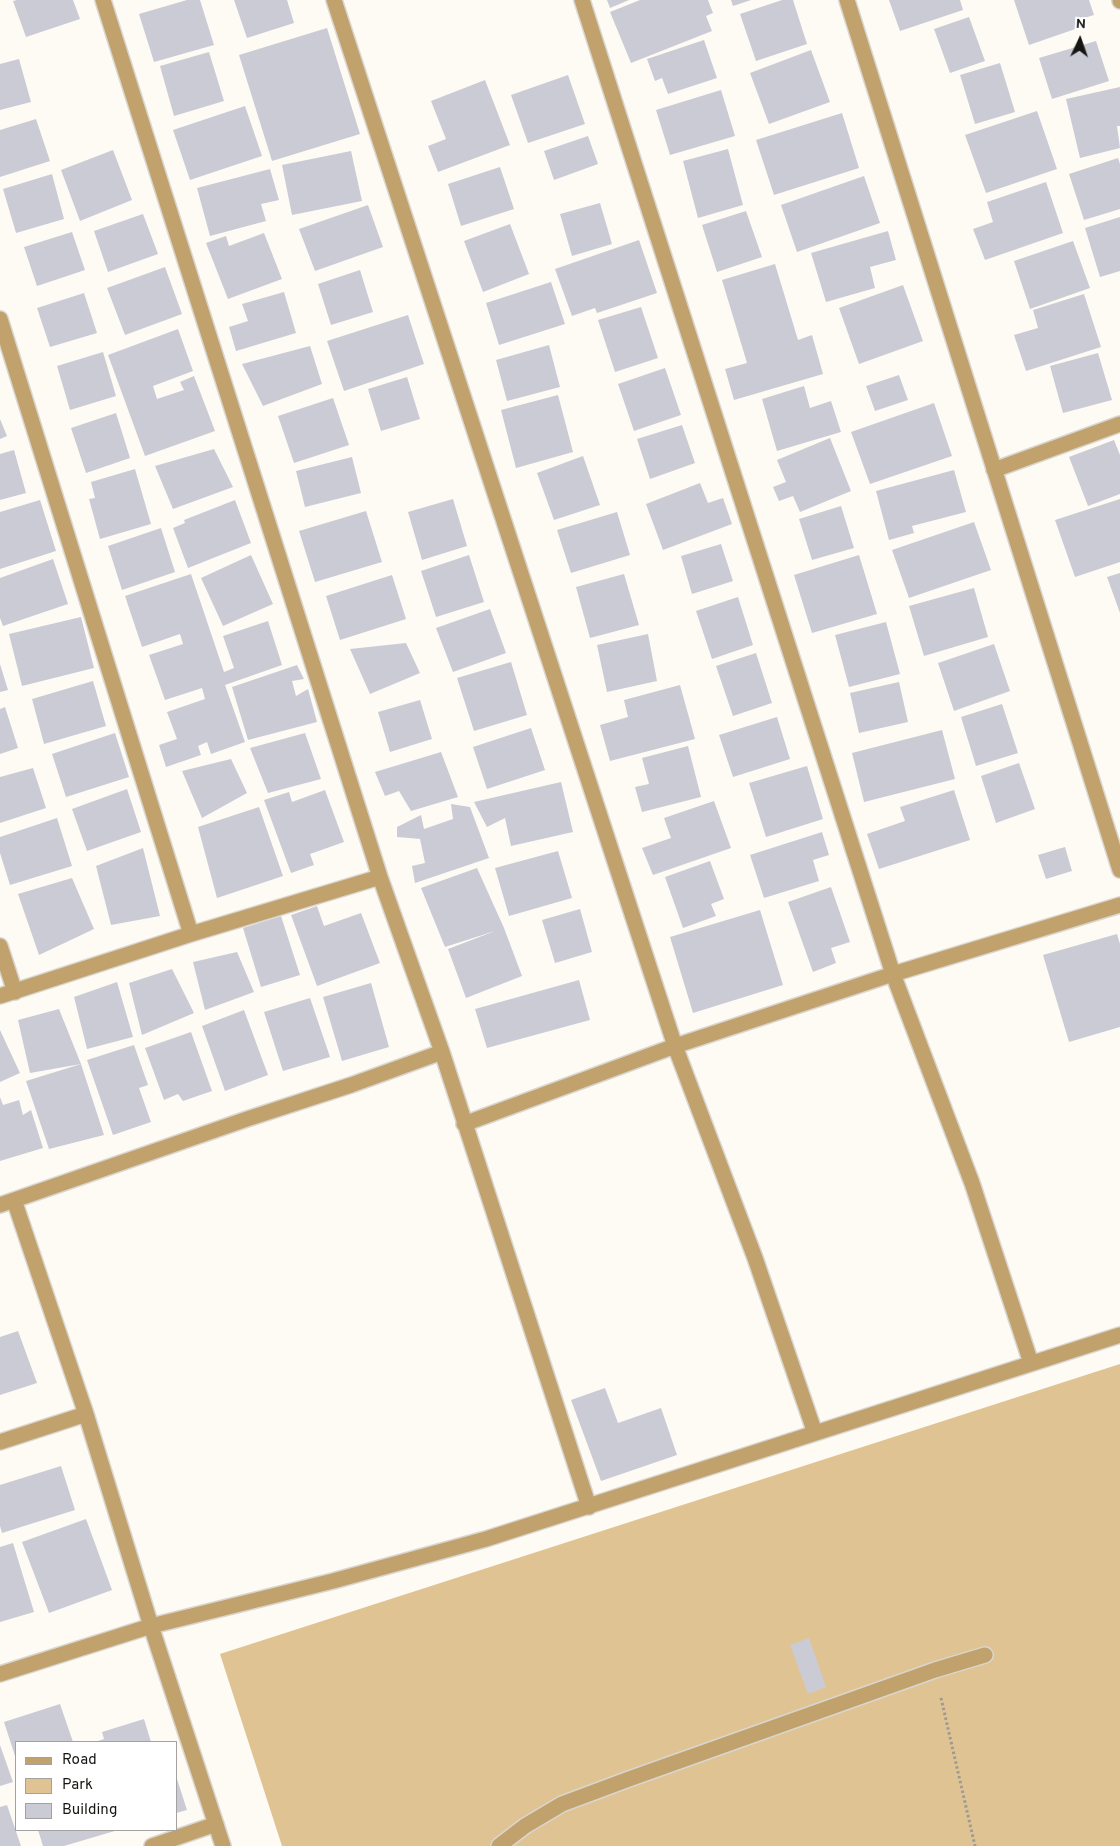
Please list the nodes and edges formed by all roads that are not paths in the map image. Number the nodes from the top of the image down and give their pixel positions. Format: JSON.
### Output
{"nodes":[{"id":1,"x":103,"y":0,"type":"edge"},
{"id":2,"x":334,"y":0,"type":"edge"},
{"id":3,"x":582,"y":0,"type":"edge"},
{"id":4,"x":847,"y":0,"type":"edge"},
{"id":5,"x":0,"y":319,"type":"edge"},
{"id":6,"x":1120,"y":424,"type":"edge"},
{"id":7,"x":994,"y":470,"type":"junction"},
{"id":8,"x":1120,"y":870,"type":"edge"},
{"id":9,"x":380,"y":877,"type":"junction"},
{"id":10,"x":1120,"y":905,"type":"edge"},
{"id":11,"x":191,"y":934,"type":"junction"},
{"id":12,"x":0,"y":946,"type":"edge"},
{"id":13,"x":893,"y":974,"type":"junction"},
{"id":14,"x":15,"y":992,"type":"junction"},
{"id":15,"x":0,"y":996,"type":"edge"},
{"id":16,"x":675,"y":1046,"type":"junction"},
{"id":17,"x":442,"y":1052,"type":"junction"},
{"id":18,"x":464,"y":1124,"type":"junction"},
{"id":19,"x":7,"y":1202,"type":"edge"},
{"id":20,"x":1120,"y":1334,"type":"edge"},
{"id":21,"x":1031,"y":1363,"type":"junction"},
{"id":22,"x":86,"y":1414,"type":"junction"},
{"id":23,"x":815,"y":1433,"type":"junction"},
{"id":24,"x":0,"y":1442,"type":"edge"},
{"id":25,"x":589,"y":1507,"type":"junction"},
{"id":26,"x":151,"y":1626,"type":"junction"},
{"id":27,"x":985,"y":1655,"type":"dead end"},
{"id":28,"x":0,"y":1674,"type":"edge"},
{"id":29,"x":216,"y":1824,"type":"junction"},
{"id":30,"x":152,"y":1846,"type":"edge"},
{"id":31,"x":223,"y":1846,"type":"edge"},
{"id":32,"x":499,"y":1846,"type":"edge"}],
"edges":[{"from":1,"to":9,"type":"street"},
{"from":2,"to":16,"type":"street"},
{"from":3,"to":13,"type":"street"},
{"from":4,"to":7,"type":"street"},
{"from":5,"to":11,"type":"street"},
{"from":6,"to":7,"type":"street"},
{"from":7,"to":8,"type":"street"},
{"from":9,"to":11,"type":"street"},
{"from":9,"to":17,"type":"street"},
{"from":10,"to":13,"type":"street"},
{"from":11,"to":14,"type":"street"},
{"from":12,"to":14,"type":"street"},
{"from":13,"to":16,"type":"street"},
{"from":13,"to":21,"type":"street"},
{"from":14,"to":15,"type":"street"},
{"from":16,"to":18,"type":"street"},
{"from":16,"to":23,"type":"street"},
{"from":17,"to":18,"type":"street"},
{"from":17,"to":19,"type":"street"},
{"from":18,"to":25,"type":"street"},
{"from":19,"to":22,"type":"street"},
{"from":20,"to":21,"type":"street"},
{"from":21,"to":23,"type":"street"},
{"from":22,"to":24,"type":"street"},
{"from":22,"to":26,"type":"street"},
{"from":23,"to":25,"type":"street"},
{"from":25,"to":26,"type":"street"},
{"from":26,"to":28,"type":"street"},
{"from":26,"to":29,"type":"street"},
{"from":27,"to":32,"type":"street"},
{"from":29,"to":30,"type":"street"},
{"from":29,"to":31,"type":"street"}]}
